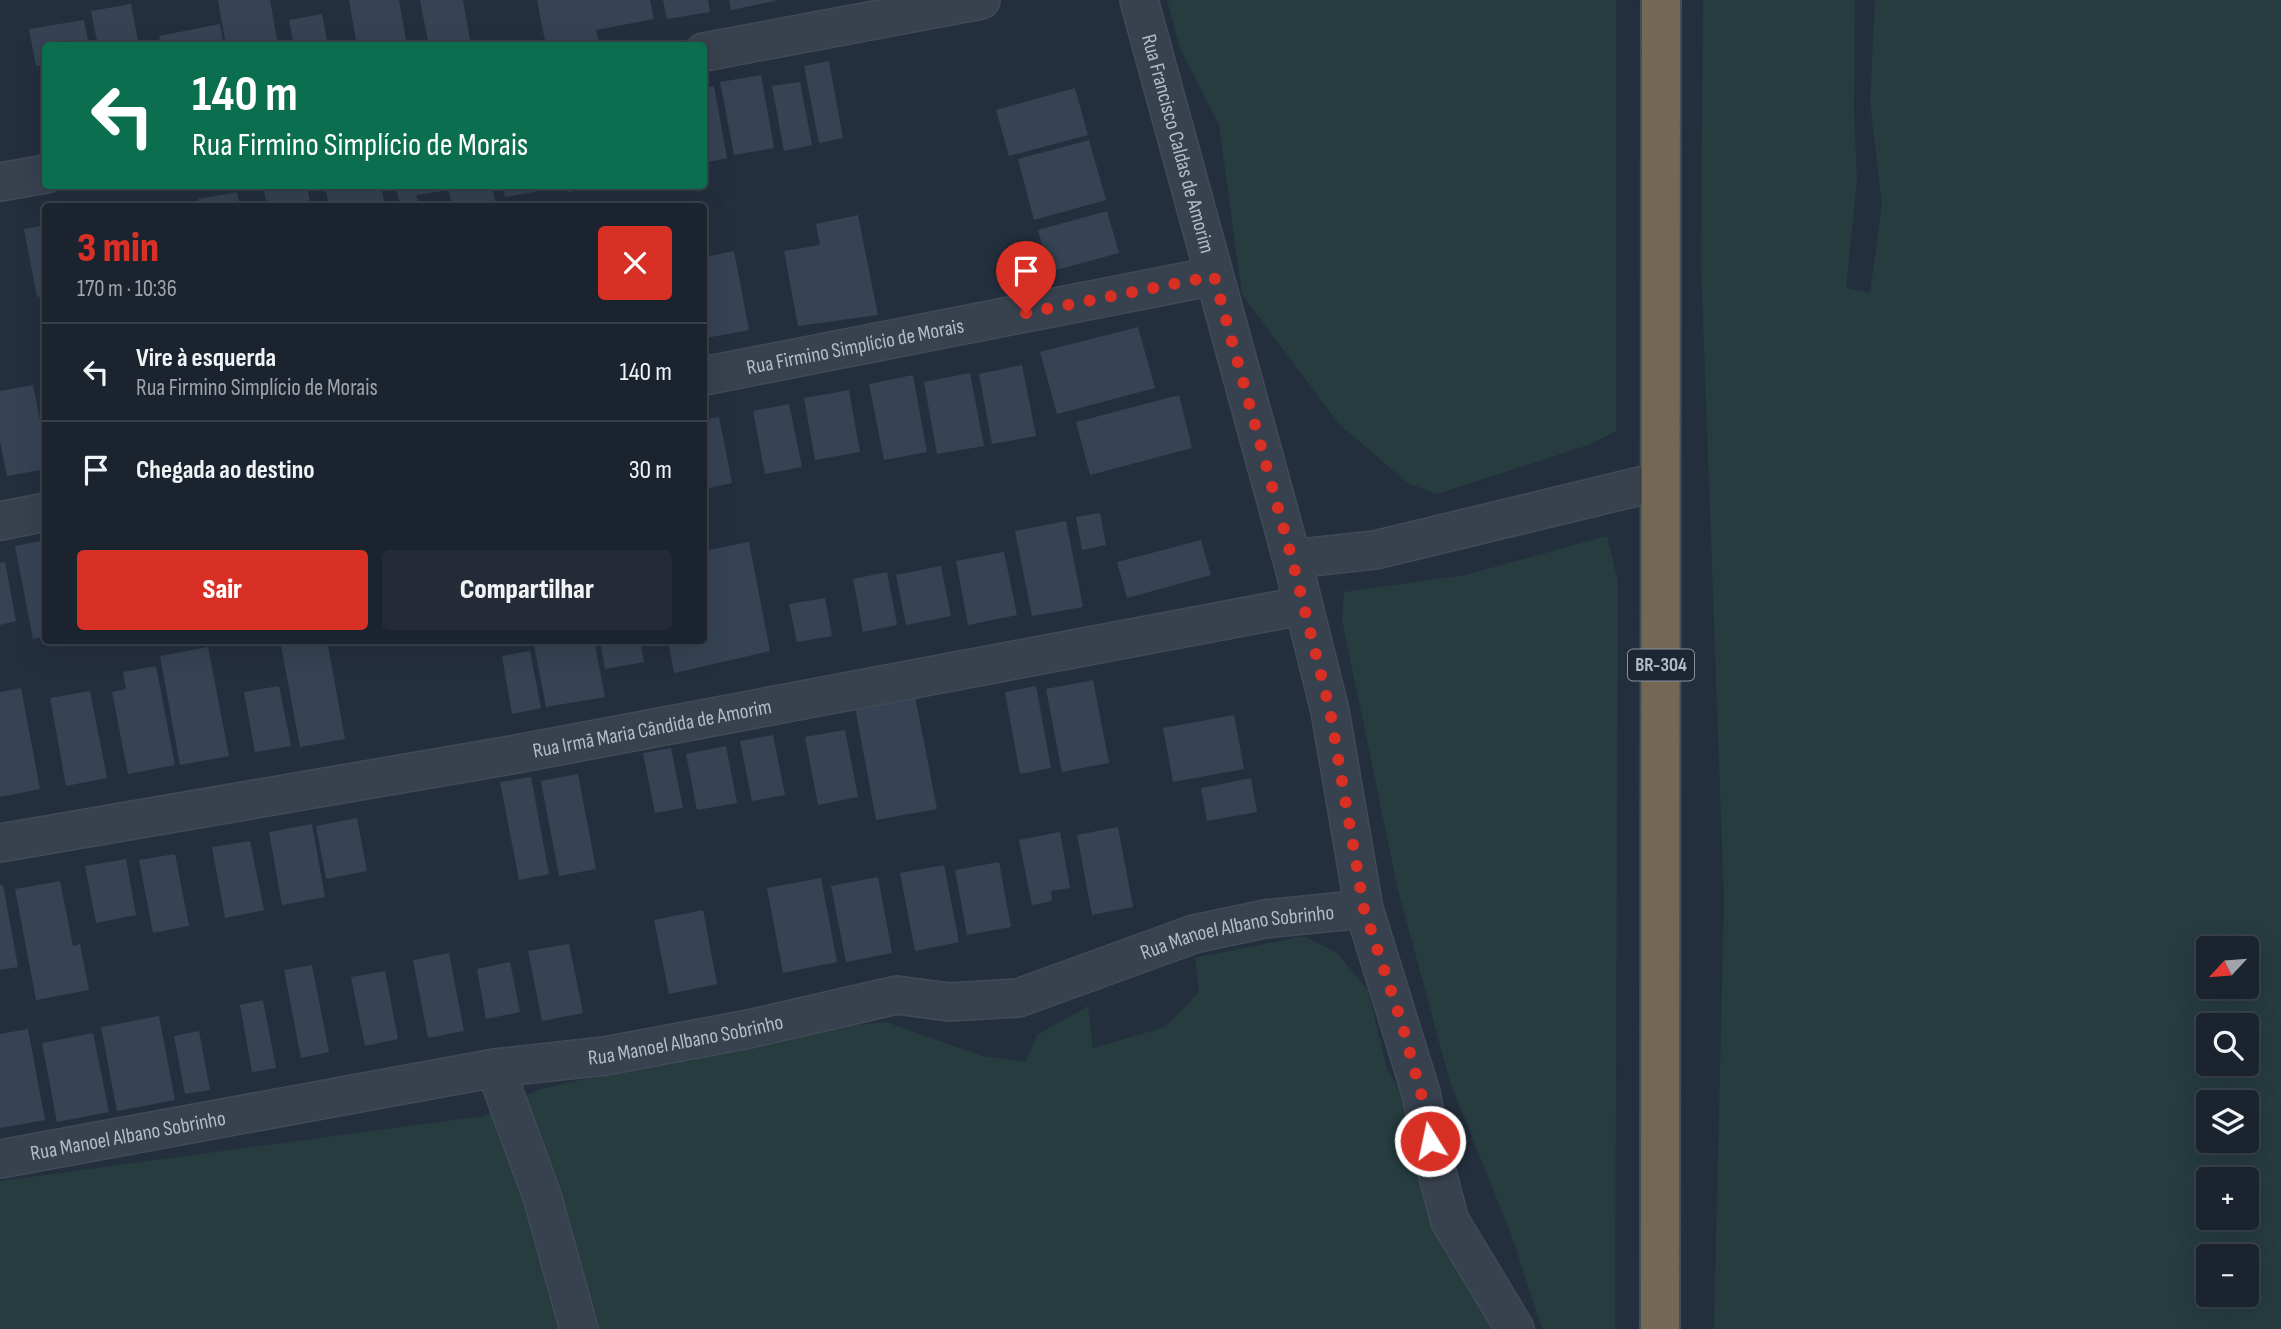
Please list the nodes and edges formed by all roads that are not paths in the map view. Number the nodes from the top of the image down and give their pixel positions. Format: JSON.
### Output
{"nodes":[{"id":1,"x":981,"y":0,"type":"edge"},
{"id":2,"x":1139,"y":0,"type":"edge"},
{"id":3,"x":1661,"y":0,"type":"edge"},
{"id":4,"x":707,"y":50,"type":"edge"},
{"id":5,"x":42,"y":175,"type":"edge"},
{"id":6,"x":0,"y":182,"type":"edge"},
{"id":7,"x":1214,"y":276,"type":"junction"},
{"id":8,"x":707,"y":375,"type":"edge"},
{"id":9,"x":1661,"y":481,"type":"junction"},
{"id":10,"x":42,"y":513,"type":"edge"},
{"id":11,"x":0,"y":521,"type":"edge"},
{"id":12,"x":1292,"y":559,"type":"junction"},
{"id":13,"x":1301,"y":606,"type":"junction"},
{"id":14,"x":0,"y":843,"type":"edge"},
{"id":15,"x":1364,"y":909,"type":"junction"},
{"id":16,"x":495,"y":1068,"type":"junction"},
{"id":17,"x":0,"y":1159,"type":"edge"},
{"id":18,"x":579,"y":1329,"type":"edge"},
{"id":19,"x":1515,"y":1329,"type":"edge"},
{"id":20,"x":1660,"y":1329,"type":"edge"}],
"edges":[{"from":1,"to":4,"type":"street"},
{"from":2,"to":7,"type":"street","name":"Rua Francisco Caldas de Amorim"},
{"from":3,"to":9,"type":"highway","number":"BR-304"},
{"from":5,"to":6,"type":"street"},
{"from":7,"to":8,"type":"street","name":"Rua Firmino Simplício de Morais"},
{"from":7,"to":12,"type":"street","name":"Rua Francisco Caldas de Amorim"},
{"from":9,"to":12,"type":"street"},
{"from":9,"to":20,"type":"highway","number":"BR-304"},
{"from":10,"to":11,"type":"street"},
{"from":12,"to":13,"type":"street","name":"Rua Francisco Caldas de Amorim"},
{"from":13,"to":14,"type":"street","name":"Rua Irmã Maria Cândida de Amorim"},
{"from":13,"to":15,"type":"street","name":"Rua Francisco Caldas de Amorim"},
{"from":15,"to":16,"type":"street","name":"Rua Manoel Albano Sobrinho"},
{"from":15,"to":19,"type":"street","name":"Rua Francisco Caldas de Amorim"},
{"from":16,"to":17,"type":"street","name":"Rua Manoel Albano Sobrinho"},
{"from":16,"to":18,"type":"street"}]}
